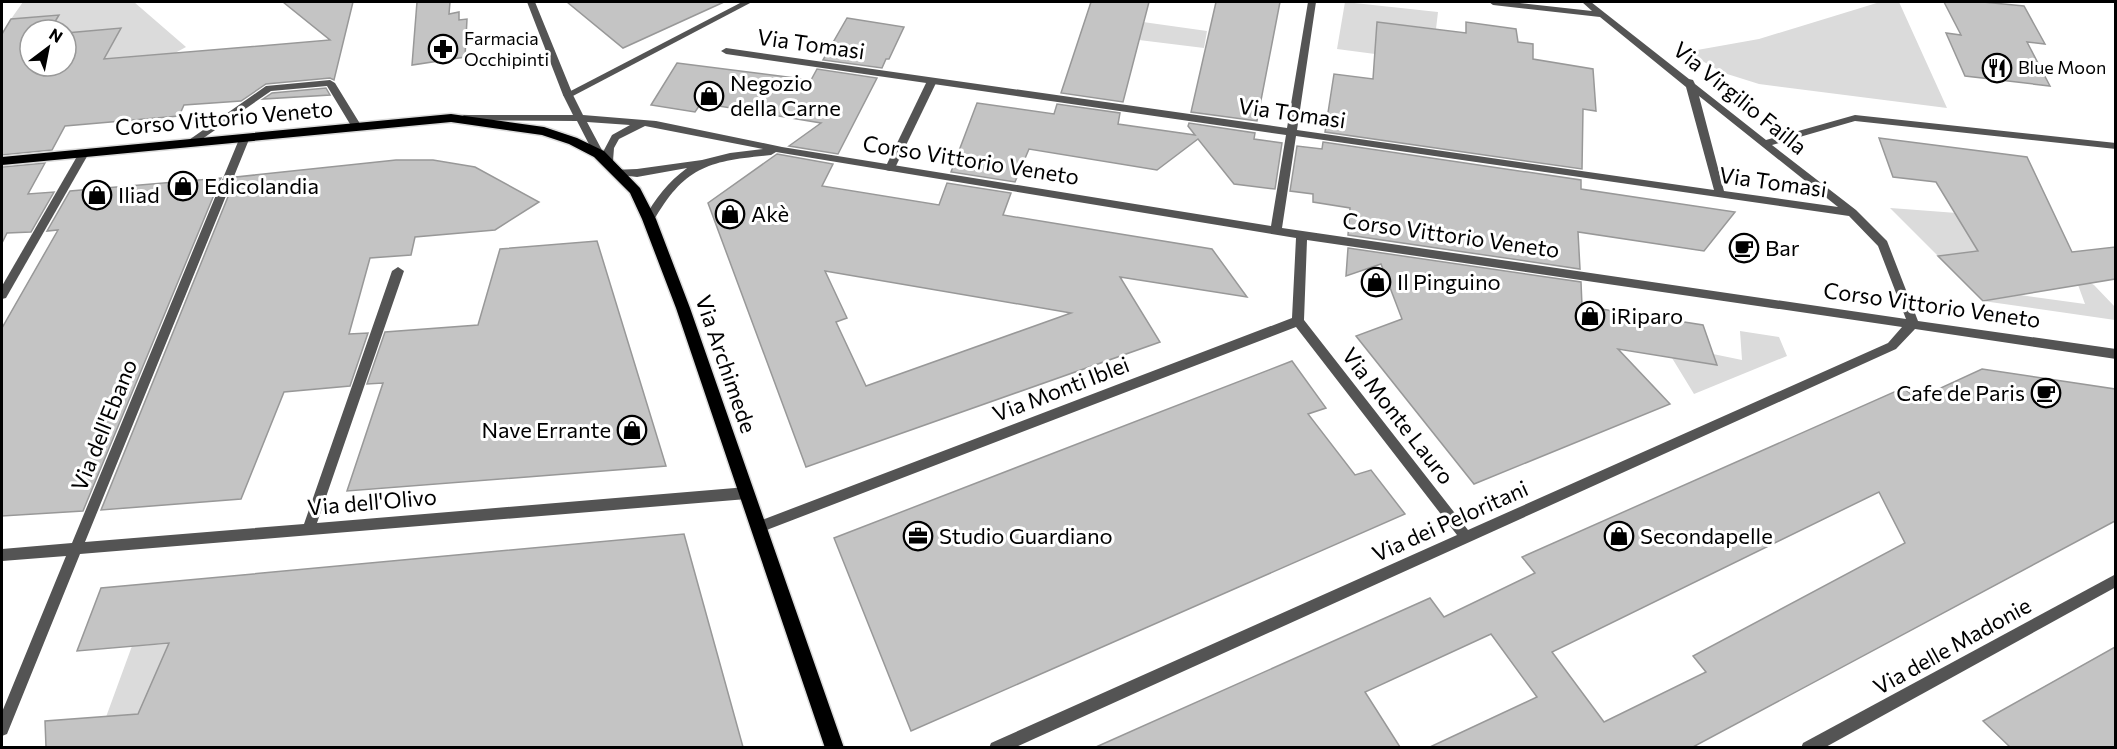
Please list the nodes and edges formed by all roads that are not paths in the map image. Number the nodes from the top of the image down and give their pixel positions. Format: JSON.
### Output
{"nodes":[{"id":1,"x":531,"y":2,"type":"edge"},
{"id":2,"x":748,"y":2,"type":"edge"},
{"id":3,"x":1312,"y":2,"type":"edge"},
{"id":4,"x":1493,"y":2,"type":"edge"},
{"id":5,"x":1586,"y":2,"type":"edge"},
{"id":6,"x":1603,"y":15,"type":"junction"},
{"id":7,"x":726,"y":51,"type":"dead end"},
{"id":8,"x":932,"y":81,"type":"junction"},
{"id":9,"x":1690,"y":82,"type":"junction"},
{"id":10,"x":568,"y":95,"type":"junction"},
{"id":11,"x":451,"y":118,"type":"junction"},
{"id":12,"x":580,"y":118,"type":"junction"},
{"id":13,"x":656,"y":124,"type":"junction"},
{"id":14,"x":357,"y":127,"type":"junction"},
{"id":15,"x":1291,"y":132,"type":"junction"},
{"id":16,"x":245,"y":137,"type":"junction"},
{"id":17,"x":191,"y":142,"type":"junction"},
{"id":18,"x":1766,"y":143,"type":"junction"},
{"id":19,"x":2115,"y":146,"type":"edge"},
{"id":20,"x":782,"y":150,"type":"junction"},
{"id":21,"x":84,"y":153,"type":"junction"},
{"id":22,"x":2,"y":161,"type":"edge"},
{"id":23,"x":709,"y":161,"type":"junction"},
{"id":24,"x":608,"y":162,"type":"junction"},
{"id":25,"x":890,"y":168,"type":"junction"},
{"id":26,"x":1720,"y":194,"type":"junction"},
{"id":27,"x":1852,"y":213,"type":"junction"},
{"id":28,"x":649,"y":219,"type":"junction"},
{"id":29,"x":1275,"y":231,"type":"junction"},
{"id":30,"x":1302,"y":235,"type":"junction"},
{"id":31,"x":398,"y":271,"type":"dead end"},
{"id":32,"x":2,"y":295,"type":"edge"},
{"id":33,"x":1298,"y":321,"type":"junction"},
{"id":34,"x":1913,"y":323,"type":"junction"},
{"id":35,"x":2115,"y":354,"type":"edge"},
{"id":36,"x":747,"y":493,"type":"junction"},
{"id":37,"x":759,"y":527,"type":"junction"},
{"id":38,"x":309,"y":528,"type":"junction"},
{"id":39,"x":1466,"y":537,"type":"junction"},
{"id":40,"x":77,"y":548,"type":"junction"},
{"id":41,"x":2,"y":555,"type":"edge"},
{"id":42,"x":2115,"y":580,"type":"edge"},
{"id":43,"x":2,"y":729,"type":"edge"},
{"id":44,"x":836,"y":747,"type":"edge"},
{"id":45,"x":996,"y":747,"type":"edge"},
{"id":46,"x":1808,"y":747,"type":"edge"}],
"edges":[{"from":1,"to":10,"type":"street"},
{"from":2,"to":10,"type":"street"},
{"from":3,"to":15,"type":"street"},
{"from":4,"to":6,"type":"street"},
{"from":5,"to":6,"type":"street","name":"Via Virgilio Failla"},
{"from":6,"to":9,"type":"street","name":"Via Virgilio Failla"},
{"from":7,"to":8,"type":"street","name":"Via Tomasi"},
{"from":8,"to":15,"type":"street","name":"Via Tomasi"},
{"from":8,"to":25,"type":"street"},
{"from":9,"to":18,"type":"street","name":"Via Virgilio Failla"},
{"from":9,"to":26,"type":"street"},
{"from":10,"to":12,"type":"street"},
{"from":11,"to":12,"type":"street","name":"Corso Vittorio Veneto"},
{"from":11,"to":14,"type":"main road","name":"Corso Vittorio Veneto"},
{"from":11,"to":24,"type":"main road","name":"Via Archimede"},
{"from":12,"to":13,"type":"street","name":"Corso Vittorio Veneto"},
{"from":12,"to":24,"type":"street"},
{"from":13,"to":20,"type":"street","name":"Corso Vittorio Veneto"},
{"from":13,"to":24,"type":"street"},
{"from":14,"to":16,"type":"main road","name":"Corso Vittorio Veneto"},
{"from":14,"to":17,"type":"street"},
{"from":15,"to":26,"type":"street","name":"Via Tomasi"},
{"from":15,"to":29,"type":"street"},
{"from":16,"to":17,"type":"main road","name":"Corso Vittorio Veneto"},
{"from":16,"to":40,"type":"street","name":"Via dell'Ebano"},
{"from":17,"to":21,"type":"main road","name":"Corso Vittorio Veneto"},
{"from":18,"to":19,"type":"street"},
{"from":18,"to":27,"type":"street","name":"Via Virgilio Failla"},
{"from":20,"to":23,"type":"street"},
{"from":20,"to":25,"type":"street","name":"Corso Vittorio Veneto"},
{"from":21,"to":22,"type":"main road","name":"Corso Vittorio Veneto"},
{"from":21,"to":32,"type":"street"},
{"from":23,"to":24,"type":"street"},
{"from":23,"to":28,"type":"street"},
{"from":24,"to":28,"type":"main road","name":"Via Archimede"},
{"from":25,"to":29,"type":"street","name":"Corso Vittorio Veneto"},
{"from":26,"to":27,"type":"street","name":"Via Tomasi"},
{"from":27,"to":34,"type":"street","name":"Via Virgilio Failla"},
{"from":28,"to":36,"type":"main road","name":"Via Archimede"},
{"from":29,"to":30,"type":"street","name":"Corso Vittorio Veneto"},
{"from":30,"to":33,"type":"street"},
{"from":30,"to":34,"type":"street","name":"Corso Vittorio Veneto"},
{"from":31,"to":38,"type":"street"},
{"from":33,"to":37,"type":"street","name":"Via Monti Iblei"},
{"from":33,"to":39,"type":"street","name":"Via Monte Lauro"},
{"from":34,"to":35,"type":"street","name":"Corso Vittorio Veneto"},
{"from":34,"to":39,"type":"street","name":"Via dei Peloritani"},
{"from":36,"to":37,"type":"main road","name":"Via Archimede"},
{"from":36,"to":38,"type":"street","name":"Via dell'Olivo"},
{"from":37,"to":44,"type":"main road","name":"Via Archimede"},
{"from":38,"to":40,"type":"street","name":"Via dell'Olivo"},
{"from":39,"to":45,"type":"street","name":"Via dei Peloritani"},
{"from":40,"to":41,"type":"street","name":"Via dell'Olivo"},
{"from":40,"to":43,"type":"street","name":"Via dell'Ebano"},
{"from":42,"to":46,"type":"street","name":"Via delle Madonie"}]}
